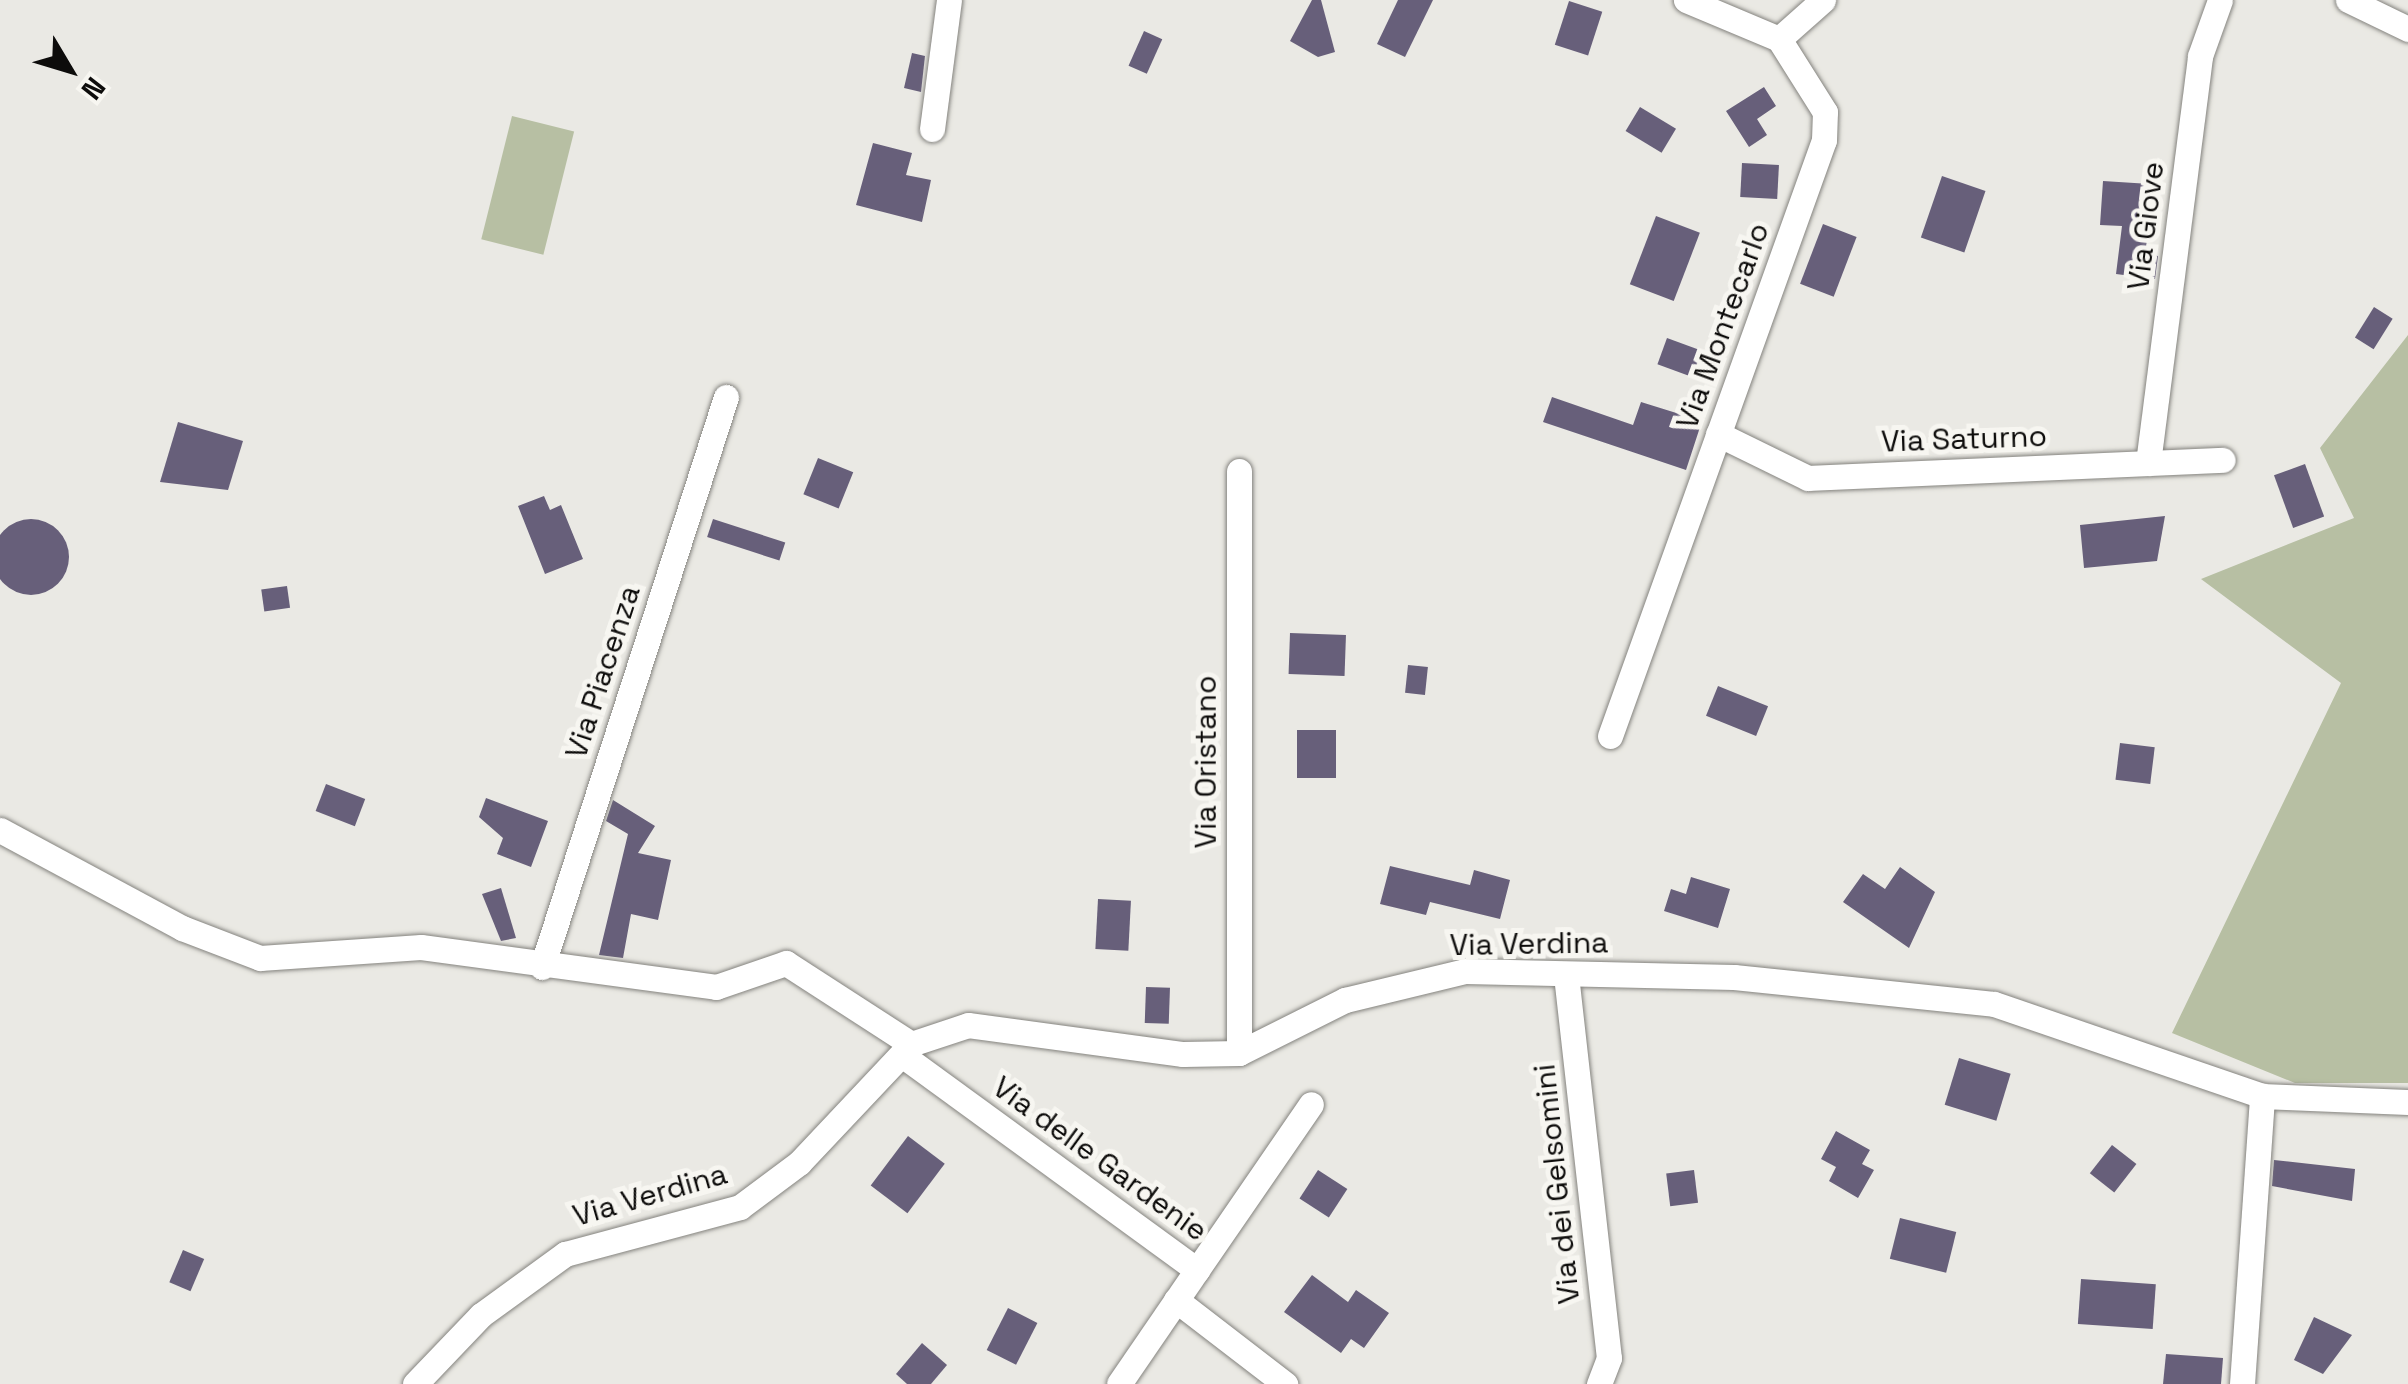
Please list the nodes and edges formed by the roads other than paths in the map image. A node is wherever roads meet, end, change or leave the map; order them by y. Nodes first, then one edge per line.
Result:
1 (949, 0) edge
2 (1686, 0) edge
3 (1823, 0) edge
4 (2220, 0) edge
5 (2348, 0) edge
6 (2378, 7) edge
7 (2408, 29) edge
8 (1779, 39) junction
9 (932, 129) dead end
10 (726, 397) dead end
11 (1718, 434) junction
12 (2224, 460) dead end
13 (2148, 464) junction
14 (1239, 472) dead end
15 (1610, 736) dead end
16 (0, 830) edge
17 (542, 967) junction
18 (1566, 975) junction
19 (906, 1050) junction
20 (1239, 1052) junction
21 (2262, 1096) junction
22 (2408, 1102) edge
23 (1311, 1104) dead end
24 (1198, 1270) junction
25 (1176, 1300) junction
26 (414, 1384) edge
27 (1119, 1384) edge
28 (1285, 1384) edge
29 (1599, 1384) edge
30 (2242, 1384) edge

1 - 9 street
2 - 8 street
3 - 8 street
4 - 13 street, Via Giove
5 - 6 street
6 - 7 street
8 - 11 street, Via Montecarlo
10 - 17 street, Via Piacenza
11 - 13 street, Via Saturno
11 - 15 street, Via Montecarlo
12 - 13 street, Via Saturno
14 - 20 street, Via Oristano
16 - 17 street
17 - 19 street, Via delle Gardenie
18 - 20 street, Via Verdina
18 - 21 street, Via Verdina
18 - 29 street, Via dei Gelsomini
19 - 20 street, Via Verdina
19 - 24 street, Via delle Gardenie
19 - 26 street, Via Verdina
21 - 22 street, Via Verdina
21 - 30 street
23 - 24 street
24 - 25 street, Via delle Gardenie
25 - 27 street, Via delle Gardenie
25 - 28 street

